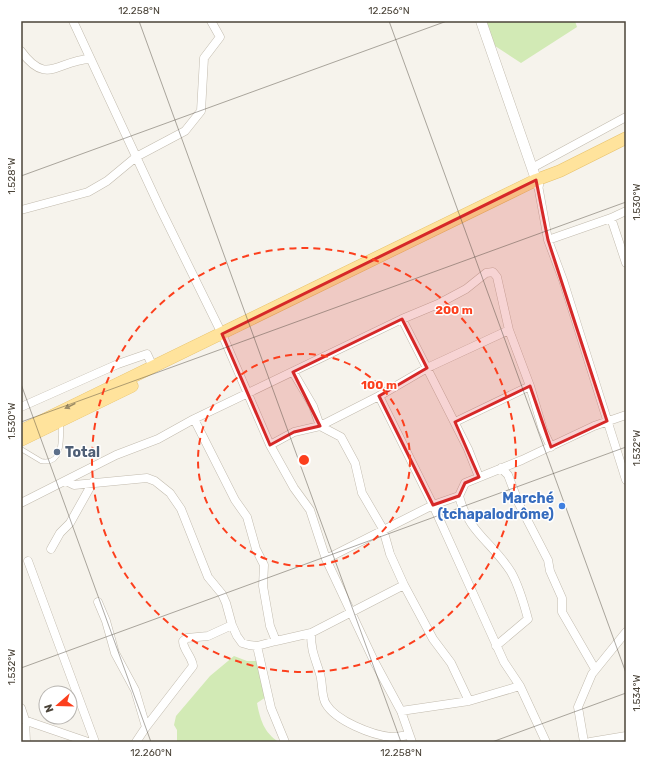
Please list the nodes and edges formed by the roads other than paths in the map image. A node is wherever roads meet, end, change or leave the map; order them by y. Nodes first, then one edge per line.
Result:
1 (73, 21) edge
2 (211, 21) edge
3 (481, 21) edge
4 (21, 51) edge
5 (90, 59) junction
6 (626, 117) edge
7 (626, 138) edge
8 (136, 157) junction
9 (532, 168) junction
10 (537, 182) junction
11 (21, 210) edge
12 (626, 211) edge
13 (611, 218) junction
14 (548, 240) junction
15 (626, 263) edge
16 (402, 320) junction
17 (509, 330) junction
18 (223, 336) junction
19 (153, 367) junction
20 (428, 368) junction
21 (293, 372) junction
22 (530, 386) junction
23 (247, 394) junction
24 (379, 396) junction
25 (21, 407) edge
26 (626, 415) edge
27 (194, 419) junction
28 (61, 421) junction
29 (607, 421) junction
30 (455, 422) junction
31 (320, 426) junction
32 (21, 431) edge
33 (21, 440) edge
34 (270, 445) junction
35 (550, 447) junction
36 (21, 449) edge
37 (501, 468) junction
38 (479, 477) junction
39 (626, 480) edge
40 (66, 481) junction
41 (93, 482) junction
42 (459, 496) junction
43 (21, 504) edge
44 (433, 505) junction
45 (383, 529) junction
46 (51, 549) dead end
47 (326, 559) junction
48 (28, 561) dead end
49 (404, 585) junction
50 (98, 602) dead end
51 (350, 611) junction
52 (232, 625) junction
53 (626, 632) edge
54 (311, 633) junction
55 (276, 642) junction
56 (257, 646) junction
57 (496, 646) junction
58 (596, 669) junction
59 (520, 686) junction
60 (469, 701) junction
61 (21, 708) edge
62 (401, 711) junction
63 (23, 719) edge
64 (146, 727) junction
65 (626, 736) edge
66 (410, 739) edge
67 (26, 742) edge
68 (88, 742) edge
69 (94, 742) edge
70 (136, 742) edge
71 (285, 742) edge
72 (546, 742) edge
73 (584, 742) edge
74 (590, 742) edge

1 - 5 street
2 - 8 street
3 - 9 street
4 - 5 street
5 - 8 street
6 - 9 street
7 - 10 main road
8 - 11 street
8 - 18 street
9 - 10 street
10 - 14 street
10 - 18 main road
12 - 13 street
13 - 14 street
13 - 15 street
14 - 29 street
16 - 17 street
16 - 20 street
16 - 21 street
17 - 20 street
17 - 22 street
18 - 19 main road
18 - 23 street
18 - 28 main road
19 - 25 street
19 -> 32 main road
20 - 24 street
20 - 30 street
21 - 23 street
21 - 31 street
22 - 30 street
22 - 35 street
23 - 27 street
23 - 34 street
24 - 31 street
24 - 44 street
26 - 29 street
27 - 40 street
27 - 55 street
28 - 33 main road
28 - 36 lane
29 - 35 street
29 - 39 street
30 - 38 street
31 - 34 street
31 - 45 street
34 - 47 street
35 - 37 street
37 - 38 street
37 - 58 street
38 - 42 street
40 - 41 street
40 - 43 street
41 - 46 street
41 - 52 street
42 - 44 street
42 - 57 street
44 - 45 street
44 - 57 street
45 - 47 street
45 - 49 street
47 - 51 street
48 - 69 street
49 - 51 street
49 - 60 street
50 - 64 street
51 - 54 street
51 - 62 street
52 - 56 street
52 - 64 street
53 - 58 street
54 - 55 street
54 - 66 street
55 - 56 street
56 - 71 street
57 - 59 street
58 - 73 street
59 - 60 street
59 - 72 street
60 - 62 street
61 - 63 street
62 - 66 street
63 - 67 street
63 - 68 street
64 - 70 street
65 - 74 street

